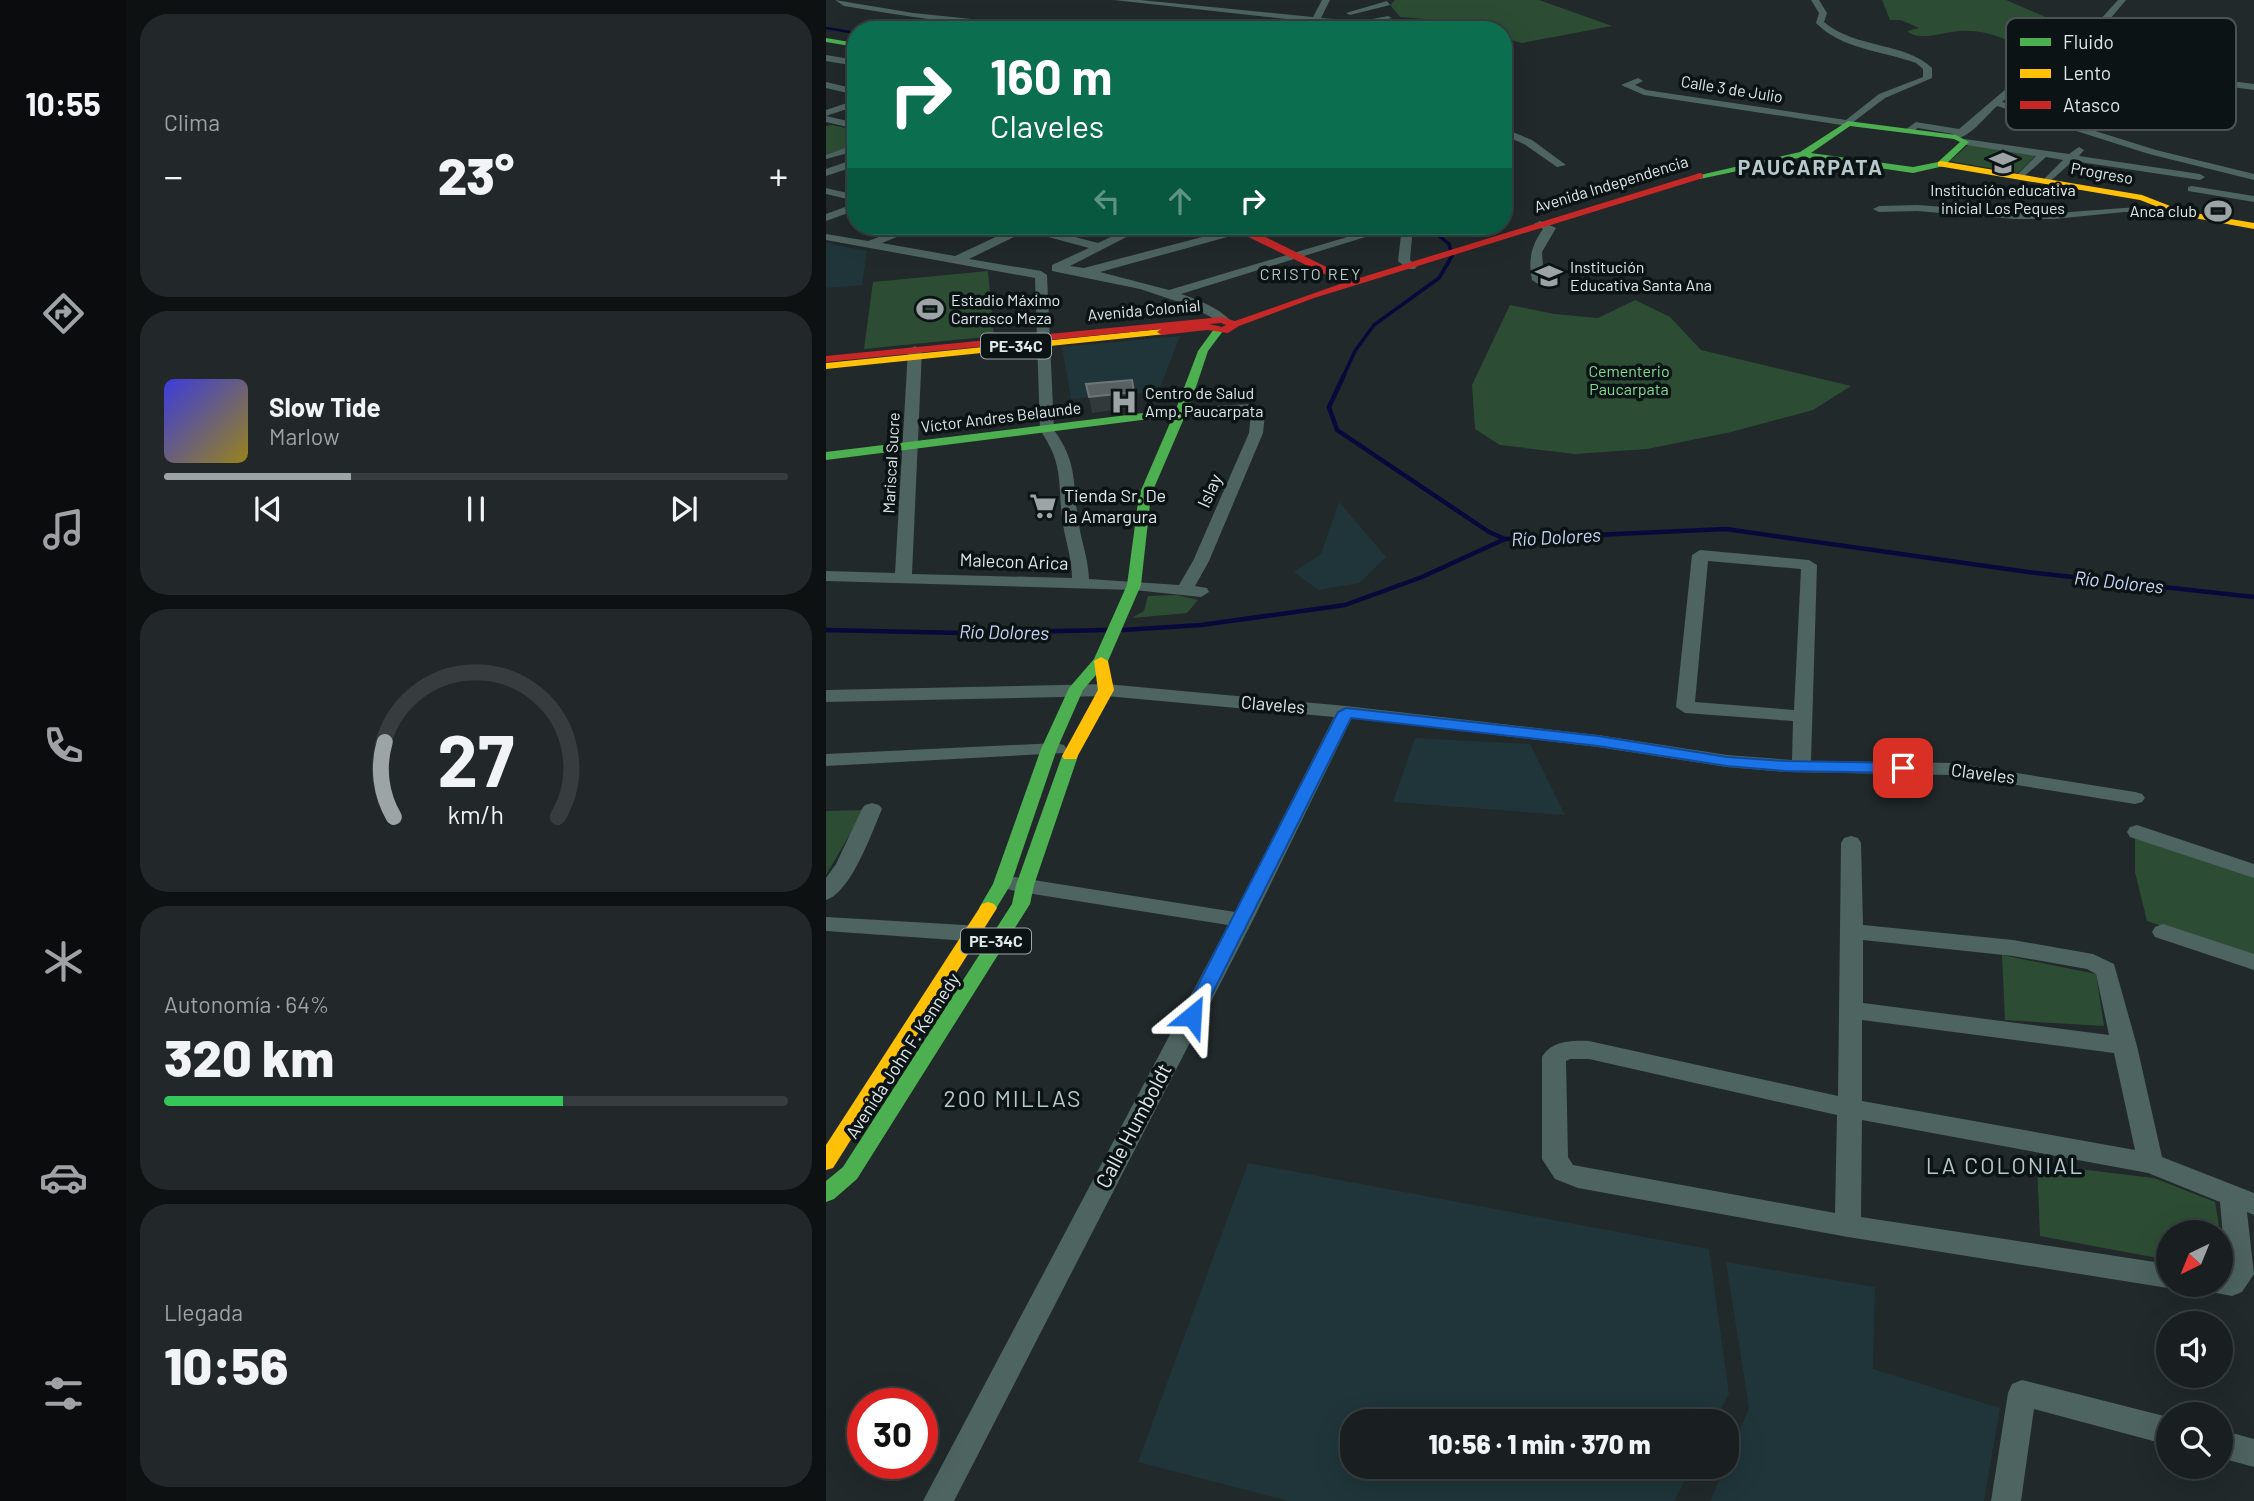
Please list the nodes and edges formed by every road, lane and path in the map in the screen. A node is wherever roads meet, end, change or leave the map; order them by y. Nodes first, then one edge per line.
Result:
1 (839, 0) edge
2 (1118, 0) edge
3 (1224, 0) edge
4 (1337, 0) edge
5 (1815, 0) edge
6 (2122, 0) edge
7 (1326, 1) edge
8 (1387, 3) dead end
9 (1193, 4) edge
10 (1216, 11) junction
11 (1388, 18) dead end
12 (2106, 18) edge
13 (1321, 20) junction
14 (977, 21) edge
15 (1335, 21) edge
16 (1372, 21) edge
17 (826, 40) edge
18 (847, 44) edge
19 (826, 58) edge
20 (847, 62) edge
21 (1638, 81) dead end
22 (826, 85) edge
23 (2236, 85) edge
24 (2254, 87) edge
25 (847, 90) edge
26 (2006, 93) edge
27 (1994, 103) junction
28 (847, 106) edge
29 (2006, 106) edge
30 (826, 113) edge
31 (826, 119) edge
32 (847, 123) edge
33 (1848, 123) junction
34 (2081, 130) edge
35 (1512, 135) edge
36 (2095, 135) junction
37 (1962, 138) junction
38 (847, 151) edge
39 (2044, 153) junction
40 (1803, 154) junction
41 (2072, 157) junction
42 (847, 162) edge
43 (1941, 163) junction
44 (1561, 165) dead end
45 (847, 166) edge
46 (2208, 168) junction
47 (826, 173) edge
48 (2020, 177) junction
49 (2200, 177) junction
50 (2254, 177) edge
51 (2047, 181) junction
52 (826, 191) edge
53 (847, 196) edge
54 (2254, 199) edge
55 (2180, 201) junction
56 (1879, 209) dead end
57 (847, 210) edge
58 (826, 218) edge
59 (1540, 223) junction
60 (2254, 226) edge
61 (1512, 233) edge
62 (895, 235) edge
63 (1009, 235) edge
64 (1058, 235) edge
65 (1120, 235) edge
66 (1217, 235) edge
67 (1259, 235) edge
68 (1364, 235) edge
69 (1406, 235) edge
70 (1507, 235) edge
71 (826, 237) edge
72 (869, 245) junction
73 (1100, 247) junction
74 (1294, 255) junction
75 (957, 260) junction
76 (1411, 266) junction
77 (1056, 268) junction
78 (1087, 272) junction
79 (1041, 275) junction
80 (1538, 280) dead end
81 (1352, 283) junction
82 (1166, 295) junction
83 (1221, 324) junction
84 (1044, 340) junction
85 (914, 353) junction
86 (826, 359) edge
87 (826, 366) edge
88 (1252, 408) joint
89 (1180, 412) junction
90 (1047, 426) junction
91 (909, 442) junction
92 (826, 448) edge
93 (826, 456) edge
94 (826, 576) edge
95 (903, 578) junction
96 (1081, 584) junction
97 (1133, 585) junction
98 (1193, 591) joint
99 (1101, 661) junction
100 (1076, 688) junction
101 (1106, 690) junction
102 (826, 696) edge
103 (1346, 712) junction
104 (1802, 716) junction
105 (1049, 749) junction
106 (1072, 750) junction
107 (826, 760) edge
108 (1801, 766) junction
109 (2135, 798) dead end
110 (872, 809) dead end
111 (2137, 832) dead end
112 (1851, 843) dead end
113 (2254, 872) edge
114 (1002, 884) junction
115 (1024, 885) junction
116 (826, 893) edge
117 (1242, 920) junction
118 (826, 924) edge
119 (1852, 932) junction
120 (2163, 932) dead end
121 (974, 933) junction
122 (998, 937) junction
123 (2254, 964) edge
124 (1849, 1010) junction
125 (2125, 1046) junction
126 (1850, 1108) junction
127 (826, 1162) edge
128 (2151, 1163) junction
129 (838, 1171) edge
130 (826, 1194) edge
131 (2244, 1201) edge
132 (1848, 1226) junction
133 (2156, 1274) edge
134 (2233, 1283) edge
135 (2156, 1428) edge
136 (2233, 1447) edge
137 (2254, 1453) edge
138 (938, 1501) edge
139 (2006, 1501) edge

1 - 14 street
2 - 9 street
3 - 10 street
4 - 7 street
5 - 33 street
6 - 12 street
7 - 13 street
8 - 13 street
9 - 10 street
10 - 13 street
11 - 16 street
13 - 15 street
17 - 18 main road
19 - 20 street
21 - 33 street, Calle 3 de Julio
22 - 25 street
23 - 24 street
26 - 27 street
27 - 29 street
27 - 37 street
28 - 30 street
31 - 32 street
33 - 37 main road
33 - 40 main road, Avenida Independencia
34 - 36 street
35 - 44 street
36 - 41 street
36 - 46 street
37 - 39 street
37 - 43 main road
38 - 42 street
39 - 41 street
39 - 48 street
40 - 43 main road
40 - 59 main road, Avenida Independencia
41 - 49 street
41 - 51 street
43 - 48 main road, Progreso
45 - 47 street
46 - 49 street
46 - 50 street
48 - 51 main road, Progreso
49 - 55 street
51 - 55 main road, Progreso
52 - 53 street
54 - 55 street
55 - 56 street
55 - 60 main road, Progreso
57 - 58 street
59 - 61 main road, Avenida Independencia
59 - 80 street
62 - 72 street
63 - 75 street
64 - 73 street
65 - 73 street
66 - 78 street
67 - 74 main road
68 - 74 street
69 - 76 street
70 - 76 main road, Avenida Independencia
71 - 72 street
72 - 75 street
73 - 77 street
74 - 81 main road
74 - 82 street
75 - 79 street
76 - 81 main road, Avenida Independencia
77 - 78 street
77 - 79 street
78 - 82 street
79 - 84 street
81 - 83 main road, Avenida Independencia
82 - 83 street
83 - 84 main road, Avenida Colonial / PE-34C
83 - 89 main road, PE-34C
84 - 85 main road, Avenida Colonial / PE-34C
84 - 90 street
85 - 86 main road, Avenida Colonial / PE-34C
85 - 87 main road, Avenida Colonial / PE-34C
85 - 91 street, Mariscal Sucre
88 - 89 street, Víctor Andres Belaunde
88 - 98 street, Islay
89 - 90 main road, Víctor Andres Belaunde
89 - 97 main road, PE-34C
90 - 91 main road, Víctor Andres Belaunde
90 - 96 street
91 - 92 main road, Víctor Andres Belaunde
91 - 93 main road, Víctor Andres Belaunde
91 - 95 street, Mariscal Sucre
94 - 95 street, Malecon Arica
95 - 96 street, Malecon Arica
96 - 97 street, Malecon Arica
97 - 98 street, Malecon Arica
97 - 99 main road, Avenida John F. Kennedy / PE-34C
99 - 100 main road, Avenida John F. Kennedy / PE-34C
99 - 101 main road, Avenida John F. Kennedy / PE-34C
100 - 101 street, Claveles
100 - 102 street, Claveles
100 - 105 main road, Avenida John F. Kennedy / PE-34C
101 - 103 street, Claveles
101 - 106 main road, Avenida John F. Kennedy / PE-34C
103 - 108 street, Claveles
103 - 117 street, Calle Humboldt
104 - 104 street
104 - 108 street
105 - 106 street
105 - 107 street
105 - 114 main road, Avenida John F. Kennedy / PE-34C
106 - 115 main road, Avenida John F. Kennedy / PE-34C
108 - 109 street, Claveles
110 - 116 street
111 - 113 street
112 - 119 street
114 - 115 street
114 - 121 main road, Avenida John F. Kennedy / PE-34C
115 - 117 street
115 - 122 main road, Avenida John F. Kennedy / PE-34C
117 - 138 street, Calle Humboldt
118 - 121 street
119 - 124 street
119 - 125 street
120 - 123 street
121 - 122 street
121 - 127 main road, Avenida John F. Kennedy / PE-34C
122 - 129 main road, Avenida John F. Kennedy / PE-34C
124 - 125 street
124 - 126 street
125 - 128 street
126 - 128 street
126 - 132 street
126 - 132 street
128 - 131 street
129 - 130 main road, Avenida John F. Kennedy / PE-34C
131 - 134 street
132 - 133 street
135 - 139 street
136 - 137 street

